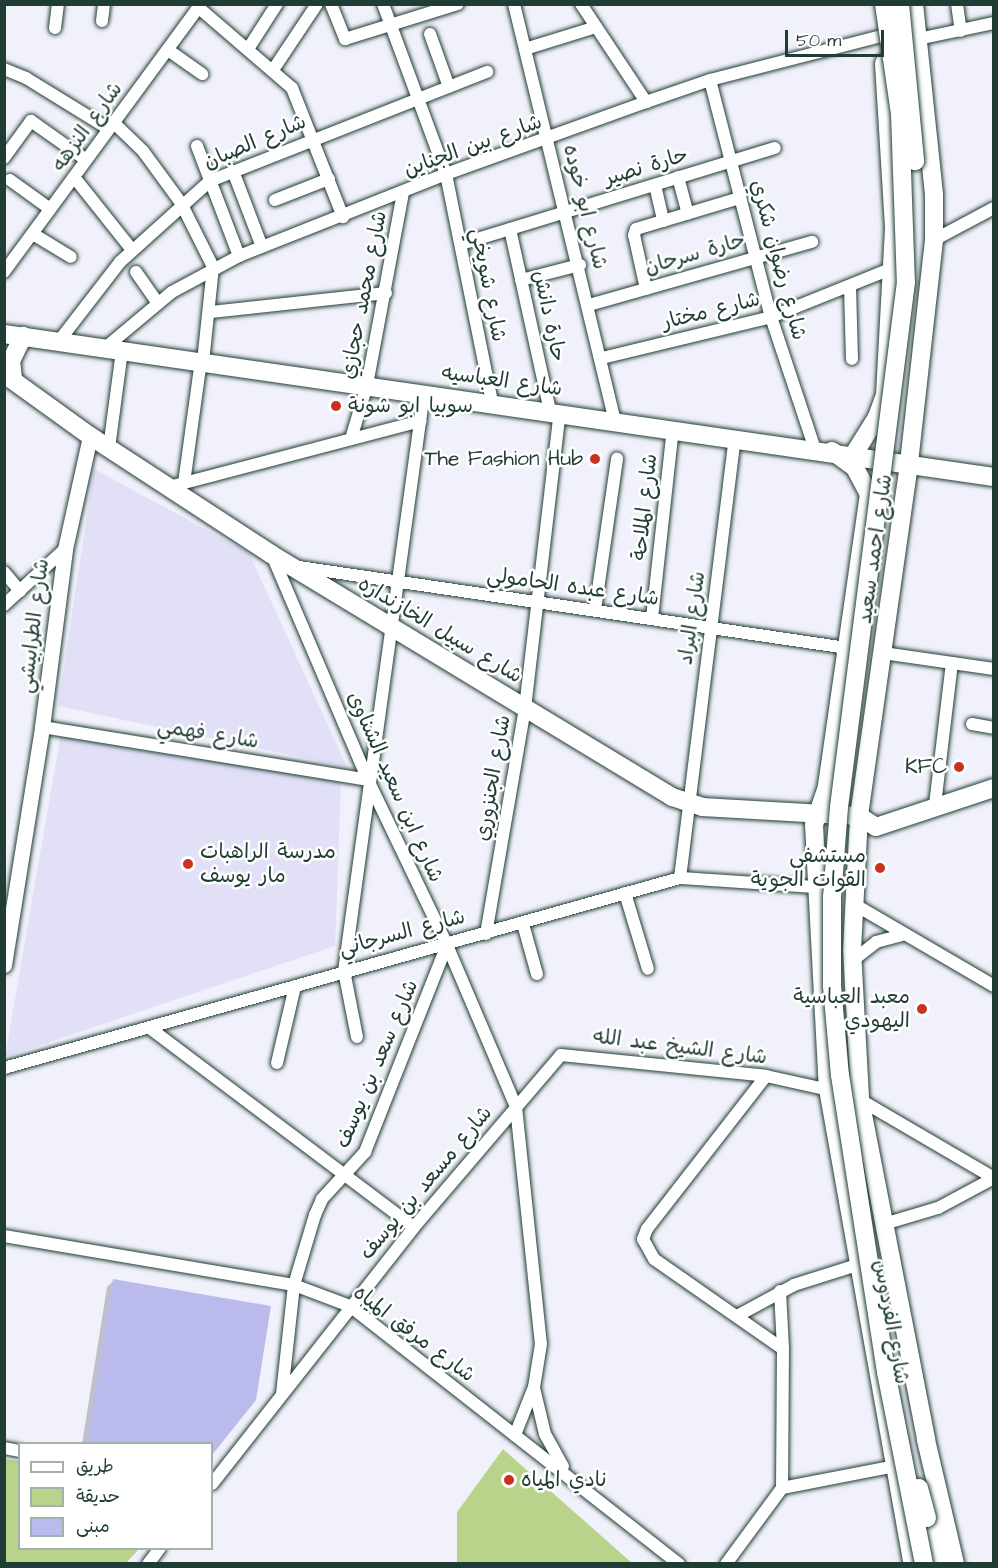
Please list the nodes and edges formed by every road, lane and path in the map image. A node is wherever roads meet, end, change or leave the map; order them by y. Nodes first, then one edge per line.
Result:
1 (58, 4) edge
2 (104, 4) edge
3 (278, 4) edge
4 (317, 4) edge
5 (331, 4) edge
6 (383, 4) edge
7 (458, 4) edge
8 (514, 4) edge
9 (581, 4) edge
10 (900, 4) edge
11 (914, 4) edge
12 (957, 4) edge
13 (200, 6) edge
14 (102, 21) dead end
15 (880, 21) edge
16 (993, 23) edge
17 (392, 26) junction
18 (596, 27) junction
19 (55, 28) dead end
20 (961, 31) junction
21 (430, 34) dead end
22 (918, 38) junction
23 (248, 49) junction
24 (525, 49) junction
25 (168, 50) junction
26 (4, 69) edge
27 (273, 70) junction
28 (487, 72) dead end
29 (202, 74) dead end
30 (710, 80) junction
31 (449, 87) junction
32 (418, 99) junction
33 (646, 102) junction
34 (112, 126) junction
35 (313, 138) junction
36 (548, 140) junction
37 (197, 146) dead end
38 (775, 148) dead end
39 (4, 158) edge
40 (86, 160) junction
41 (731, 161) junction
42 (233, 171) junction
43 (446, 174) junction
44 (74, 177) junction
45 (678, 177) junction
46 (329, 179) junction
47 (10, 180) dead end
48 (210, 181) junction
49 (655, 184) junction
50 (404, 192) junction
51 (740, 198) junction
52 (275, 200) dead end
53 (181, 203) junction
54 (993, 208) edge
55 (50, 209) junction
56 (565, 212) junction
57 (688, 214) junction
58 (344, 217) junction
59 (663, 221) junction
60 (510, 228) junction
61 (33, 234) junction
62 (934, 240) junction
63 (812, 242) dead end
64 (461, 244) junction
65 (262, 247) junction
66 (132, 250) junction
67 (239, 256) junction
68 (71, 257) dead end
69 (756, 258) junction
70 (580, 265) junction
71 (213, 267) junction
72 (893, 268) junction
73 (4, 272) edge
74 (136, 272) dead end
75 (521, 280) junction
76 (850, 287) junction
77 (646, 288) junction
78 (386, 293) junction
79 (157, 302) junction
80 (590, 305) junction
81 (211, 312) junction
82 (771, 317) junction
83 (4, 334) edge
84 (23, 336) junction
85 (59, 341) junction
86 (114, 349) junction
87 (602, 358) junction
88 (852, 359) dead end
89 (202, 362) junction
90 (9, 376) edge
91 (918, 379) junction
92 (886, 383) junction
93 (367, 385) junction
94 (424, 393) junction
95 (492, 403) junction
96 (555, 412) junction
97 (615, 420) junction
98 (420, 422) junction
99 (90, 436) junction
100 (672, 437) dead end
101 (735, 437) junction
102 (351, 439) junction
103 (109, 448) junction
104 (823, 450) junction
105 (854, 454) junction
106 (617, 459) dead end
107 (909, 464) junction
108 (993, 477) edge
109 (177, 485) junction
110 (65, 549) junction
111 (271, 554) junction
112 (293, 567) junction
113 (4, 572) edge
114 (398, 582) junction
115 (20, 591) junction
116 (538, 602) junction
117 (4, 605) edge
118 (595, 610) junction
119 (652, 618) junction
120 (710, 626) junction
121 (393, 627) junction
122 (847, 648) junction
123 (883, 653) junction
124 (952, 663) junction
125 (993, 669) edge
126 (525, 708) junction
127 (972, 724) dead end
128 (42, 727) junction
129 (993, 728) edge
130 (368, 780) junction
131 (993, 788) edge
132 (687, 803) junction
133 (935, 805) junction
134 (817, 815) junction
135 (859, 816) junction
136 (680, 878) junction
137 (816, 886) junction
138 (625, 893) junction
139 (852, 903) junction
140 (523, 924) junction
141 (486, 934) junction
142 (905, 934) junction
143 (447, 945) junction
144 (852, 961) junction
145 (4, 965) edge
146 (648, 969) dead end
147 (344, 971) junction
148 (537, 974) dead end
149 (295, 986) junction
150 (993, 986) edge
151 (150, 1029) junction
152 (357, 1037) dead end
153 (277, 1063) dead end
154 (4, 1068) edge
155 (766, 1076) junction
156 (828, 1089) junction
157 (860, 1099) junction
158 (516, 1107) junction
159 (346, 1176) junction
160 (993, 1178) edge
161 (884, 1224) junction
162 (414, 1227) junction
163 (4, 1236) edge
164 (857, 1265) junction
165 (294, 1285) junction
166 (780, 1291) junction
167 (350, 1306) junction
168 (737, 1316) junction
169 (783, 1349) junction
170 (534, 1387) junction
171 (282, 1396) junction
172 (515, 1435) junction
173 (895, 1466) junction
174 (570, 1476) junction
175 (213, 1480) edge
176 (782, 1488) junction
177 (158, 1550) edge
178 (148, 1563) edge
179 (679, 1563) edge
180 (726, 1563) edge
181 (913, 1563) edge
182 (924, 1563) edge
183 (939, 1563) edge
184 (955, 1563) edge

1 - 19 street
2 - 14 street
3 - 23 street
4 - 27 street
5 - 17 street
6 - 17 street, شارع شويخي
7 - 17 street
8 - 24 street, شارع ابو خوده
9 - 18 street
10 - 183 main road, bridge
11 - 15 main road
11 - 22 main road, شارع احمد سعيد
12 - 20 street
13 - 23 street
13 - 25 street, شارع النزهه
15 - 22 main road
15 - 30 street, شارع بين الجناين
15 - 72 main road, شارع احمد سعيد
15 - 182 main road, bridge
16 - 20 street
17 - 32 street, شارع شويخي
18 - 24 street
18 - 33 street
20 - 22 street
21 - 31 street
22 - 62 main road, شارع احمد سعيد
23 - 27 street
24 - 36 street, شارع ابو خوده
25 - 29 street
25 - 34 street, شارع النزهه
26 - 34 street
27 - 35 street
28 - 31 street, شارع الصبان
30 - 33 street, شارع بين الجناين
30 - 41 street, شارع رضوان شكري
31 - 32 street, شارع الصبان
32 - 35 street, شارع الصبان
32 - 43 street, شارع شويخي
33 - 36 street, شارع بين الجناين
34 - 40 street, شارع النزهه
34 - 53 street
35 - 42 street, شارع الصبان
35 - 46 street
36 - 43 street, شارع بين الجناين
36 - 56 street, شارع ابو خوده
37 - 48 street
38 - 41 street, حارة نصير
39 - 40 street
40 - 44 street, شارع النزهه
41 - 45 street, حارة نصير
41 - 51 street, شارع رضوان شكري
42 - 48 street, شارع الصبان
42 - 65 street
43 - 50 street, شارع بين الجناين
43 - 64 street, شارع شويخي
44 - 55 street, شارع النزهه
44 - 66 street
45 - 49 street, حارة نصير
45 - 57 street
46 - 52 street
46 - 58 street
47 - 55 street
48 - 53 street, شارع الصبان
48 - 67 street
49 - 56 street, حارة نصير
49 - 59 street
50 - 58 street, شارع بين الجناين
50 - 78 street, شارع محمد حجازي
51 - 57 street
51 - 69 street, شارع رضوان شكري
53 - 66 street, شارع الصبان
53 - 71 street
54 - 62 street
55 - 61 street, شارع النزهه
56 - 60 street, حارة نصير
56 - 70 street, شارع ابو خوده
57 - 59 street
58 - 65 street, شارع بين الجناين
59 - 77 street
60 - 64 street, حارة نصير
60 - 75 street, حارة دانش
61 - 68 street
61 - 73 street, شارع النزهه
62 - 91 main road, شارع احمد سعيد
63 - 69 street, حارة سرحان
64 - 95 street, شارع شويخي
65 - 67 street, شارع بين الجناين
66 - 85 street, شارع الصبان
67 - 71 street, شارع بين الجناين
69 - 77 street, حارة سرحان
69 - 82 street, شارع رضوان شكري
70 - 75 street
70 - 80 street, شارع ابو خوده
71 - 79 street, شارع بين الجناين
71 - 81 street
72 - 76 street, شارع مختار
72 - 92 main road, شارع احمد سعيد
74 - 79 street
75 - 96 street, حارة دانش
76 - 82 street, شارع مختار
76 - 88 street
77 - 80 street, حارة سرحان
78 - 81 street
78 - 93 street, شارع محمد حجازي
79 - 86 street, شارع بين الجناين
80 - 87 street, شارع ابو خوده
81 - 89 street
82 - 87 street, شارع مختار
82 - 104 street, شارع رضوان شكري
83 - 84 main road, شارع العباسيه
84 - 85 main road, شارع العباسيه
84 - 90 main road
85 - 86 main road, شارع العباسيه
86 - 89 main road, شارع العباسيه
86 - 103 street
87 - 97 street, شارع ابو خوده
89 - 93 main road, شارع العباسيه
89 - 109 street
90 - 99 main road, شارع سبيل الخازنداره
91 - 92 main road
91 - 107 main road, شارع احمد سعيد
92 - 105 main road, شارع احمد سعيد
93 - 94 main road, شارع العباسيه
93 - 102 street, شارع محمد حجازي
94 - 95 main road, شارع العباسيه
94 - 98 street
95 - 96 main road, شارع العباسيه
96 - 97 main road, شارع العباسيه
96 - 116 street, شارع الجنزوري
97 - 101 main road, شارع العباسيه
98 - 102 street
98 - 114 street
99 - 103 main road, شارع سبيل الخازنداره
99 - 110 street, شارع الطرابيشي
100 - 119 street, شارع الملاحة
101 - 104 main road, شارع العباسيه
101 - 120 street, شارع البراد
102 - 109 street
103 - 109 main road, شارع سبيل الخازنداره
104 - 105 main road, شارع العباسيه
104 - 122 main road, شارع احمد سعيد
105 - 107 main road, شارع العباسيه
106 - 118 street
107 - 108 main road, شارع العباسيه
107 - 123 main road, شارع احمد سعيد
109 - 111 main road, شارع سبيل الخازنداره
110 - 115 street
110 - 128 street, شارع الطرابيشي
111 - 112 main road, شارع سبيل الخازنداره
111 - 130 street, شارع ابن سعيد الشناوى
112 - 114 street, شارع عبده الحامولي
112 - 121 main road, شارع سبيل الخازنداره
113 - 115 street
114 - 116 street, شارع عبده الحامولي
114 - 121 street
115 - 117 street
116 - 118 street, شارع عبده الحامولي
116 - 126 street, شارع الجنزوري
118 - 119 street, شارع عبده الحامولي
119 - 120 street, شارع عبده الحامولي
120 - 122 street, شارع عبده الحامولي
120 - 132 street, شارع البراد
121 - 126 main road, شارع سبيل الخازنداره
121 - 130 street
122 - 134 main road, شارع احمد سعيد
123 - 124 street
123 - 135 main road, شارع احمد سعيد
124 - 125 street
124 - 133 street
126 - 132 main road, شارع سبيل الخازنداره
126 - 141 street, شارع الجنزوري
127 - 129 street
128 - 130 street, شارع فهمي
128 - 145 street, شارع الطرابيشي
130 - 143 street, شارع ابن سعيد الشناوى
130 - 147 street
131 - 133 main road
132 - 134 main road, شارع سبيل الخازنداره
132 - 136 street, شارع البراد
133 - 135 main road
134 - 135 main road, شارع سبيل الخازنداره
134 - 137 main road, شارع احمد سعيد
135 - 139 main road, شارع احمد سعيد
136 - 137 street, شارع السرجاني
136 - 138 street, شارع السرجاني
137 - 156 main road, شارع احمد سعيد
138 - 140 street, شارع السرجاني
138 - 146 street
139 - 142 street
139 - 144 main road, شارع احمد سعيد
140 - 141 street, شارع السرجاني
140 - 148 street
141 - 143 street, شارع السرجاني
142 - 144 street
142 - 150 street
143 - 147 street, شارع السرجاني
143 - 158 street, شارع ابن سعيد الشناوى
143 - 159 street, شارع سعد بن يوسف
144 - 157 main road, شارع احمد سعيد
147 - 149 street, شارع السرجاني
147 - 152 street
149 - 151 street, شارع السرجاني
149 - 153 street
151 - 154 street, شارع السرجاني
151 - 159 street
155 - 156 street, شارع الشيخ عبد الله
155 - 158 street, شارع الشيخ عبد الله
155 - 168 street
156 - 157 street, شارع الشيخ عبد الله
156 - 164 main road, شارع الفردوس
157 - 160 street, شارع الشيخ عبد الله
157 - 161 main road, شارع الفردوس
158 - 162 street, شارع مسعد بن يوسف
158 - 170 street, شارع ابن سعيد الشناوى
159 - 162 street
159 - 165 street, شارع سعد بن يوسف
160 - 161 street
161 - 184 main road, شارع الفردوس
162 - 167 street, شارع مسعد بن يوسف
163 - 165 street, شارع مرفق المياه
164 - 166 street
164 - 173 main road, شارع الفردوس
165 - 167 street, شارع مرفق المياه
165 - 171 street, شارع سعد بن يوسف
166 - 168 street
166 - 169 street
167 - 171 street, شارع مسعد بن يوسف
167 - 172 street, شارع مرفق المياه
168 - 169 street
169 - 176 street
170 - 172 street, شارع ابن سعيد الشناوى
170 - 174 street, شارع ابن سعيد الشناوى
171 - 175 street, شارع مسعد بن يوسف
172 - 174 street, شارع مرفق المياه
173 - 176 street
173 - 181 main road, شارع الفردوس
174 - 179 street, شارع مرفق المياه
176 - 180 street
177 - 178 street

